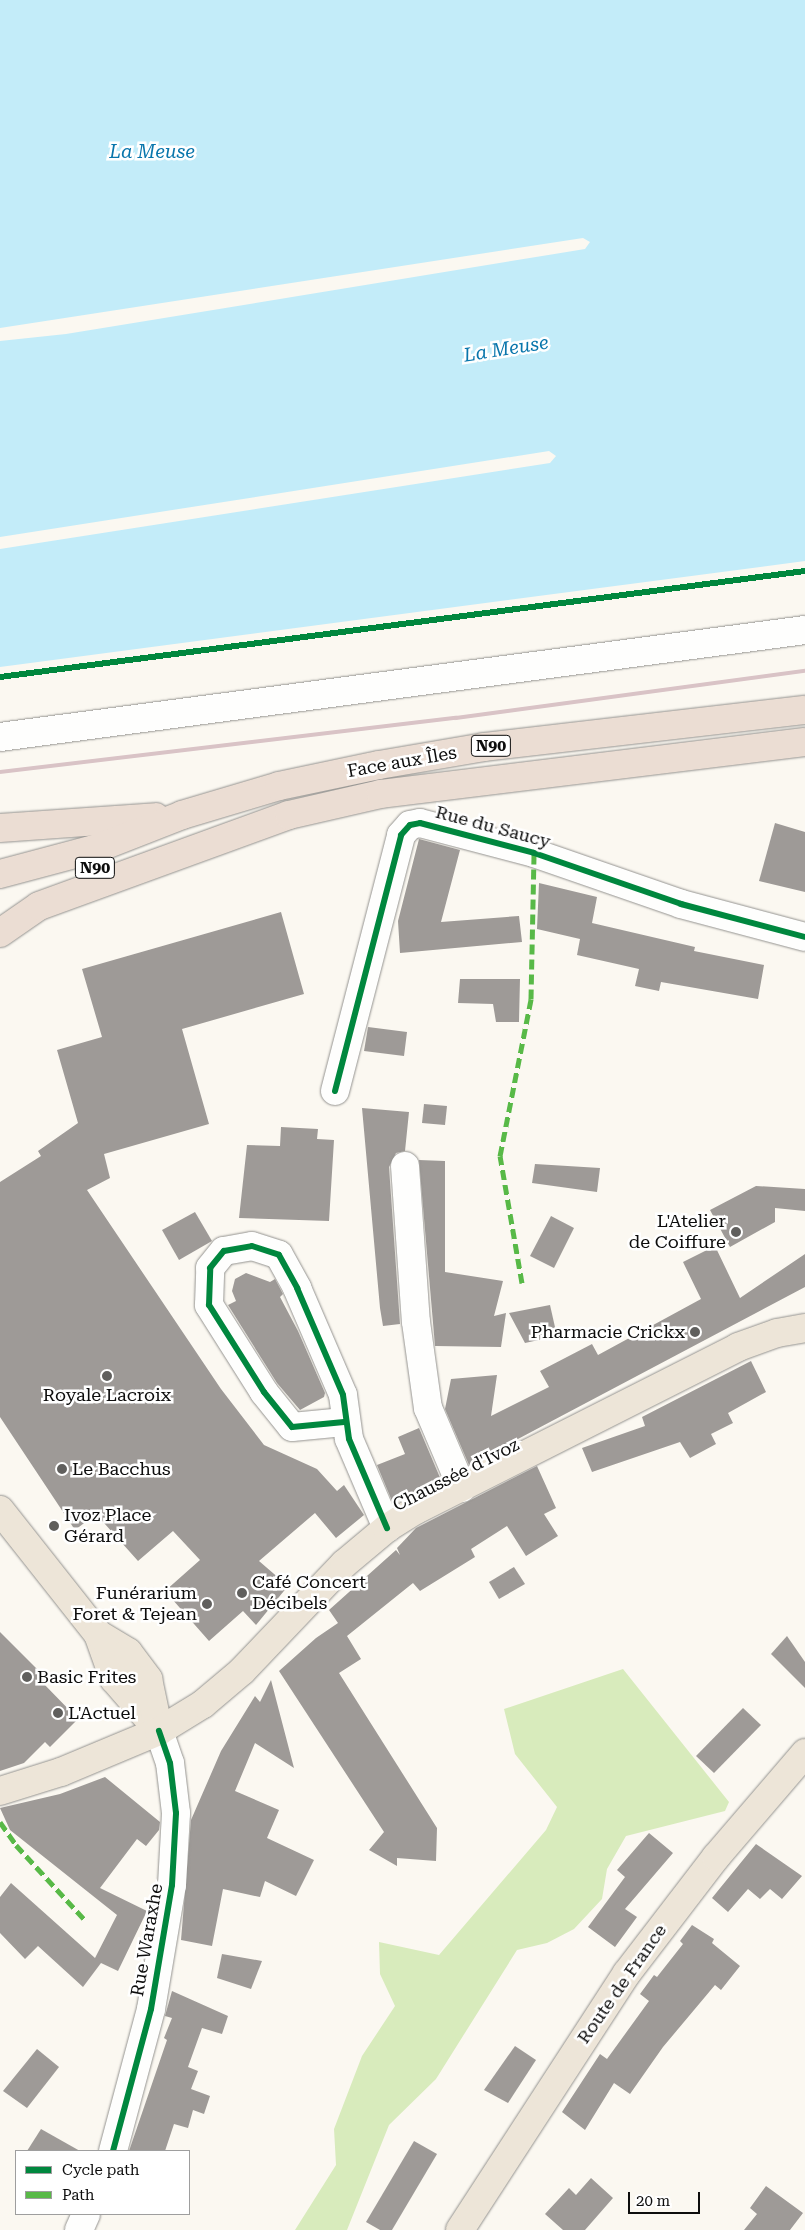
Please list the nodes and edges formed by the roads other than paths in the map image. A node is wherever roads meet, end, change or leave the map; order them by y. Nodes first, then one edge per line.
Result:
1 (805, 630) edge
2 (805, 710) edge
3 (0, 737) edge
4 (805, 742) edge
5 (182, 815) junction
6 (0, 828) edge
7 (191, 848) junction
8 (0, 874) edge
9 (0, 892) edge
10 (0, 933) edge
11 (805, 937) edge
12 (335, 1091) dead end
13 (406, 1166) dead end
14 (805, 1328) edge
15 (344, 1422) junction
16 (462, 1488) junction
17 (0, 1510) edge
18 (387, 1528) junction
19 (159, 1731) junction
20 (805, 1753) edge
21 (0, 1791) edge
22 (113, 2150) edge
23 (86, 2215) edge
24 (79, 2230) edge
25 (460, 2230) edge

1 - 3 street
2 - 5 highway, Face aux Îles / N90
4 - 7 highway, Face aux Îles / N90
5 - 6 highway
5 - 8 highway, N90
7 - 9 highway, N90
7 - 10 highway
11 - 12 street, Rue du Saucy
13 - 16 street
14 - 16 main road, Chaussée d'Ivoz
15 - 15 street
15 - 18 street
16 - 18 main road, Chaussée d'Ivoz
17 - 19 main road
18 - 19 main road, Chaussée d'Ivoz
19 - 21 main road, Chaussée d'Ivoz
19 - 22 street, Rue Waraxhe
20 - 25 main road, Route de France
23 - 24 street

